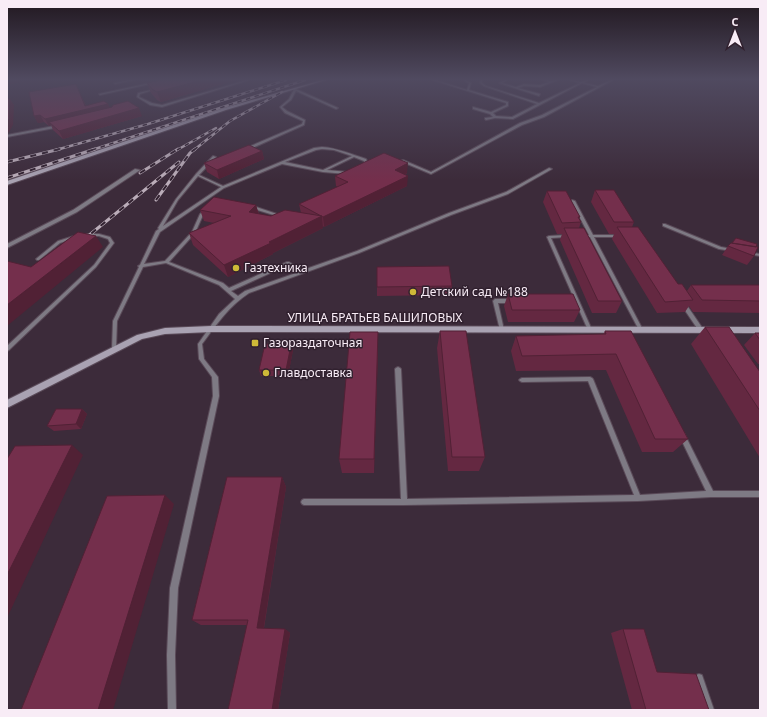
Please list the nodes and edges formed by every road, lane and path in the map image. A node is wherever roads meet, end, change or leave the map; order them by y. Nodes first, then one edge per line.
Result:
1 (210, 113) edge
2 (289, 113) edge
3 (491, 113) edge
4 (521, 113) edge
5 (548, 113) edge
6 (495, 117) junction
7 (486, 119) dead end
8 (62, 125) edge
9 (7, 136) edge
10 (242, 151) edge
11 (354, 156) junction
12 (214, 157) edge
13 (398, 160) edge
14 (283, 162) junction
15 (550, 169) dead end
16 (137, 170) dead end
17 (356, 170) edge
18 (322, 171) junction
19 (350, 173) edge
20 (197, 175) junction
21 (7, 183) edge
22 (223, 187) junction
23 (573, 200) edge
24 (211, 206) edge
25 (250, 206) edge
26 (278, 215) edge
27 (664, 225) dead end
28 (158, 231) junction
29 (84, 236) edge
30 (571, 236) edge
31 (578, 236) edge
32 (592, 236) junction
33 (622, 236) edge
34 (78, 237) edge
35 (7, 246) edge
36 (740, 252) edge
37 (747, 253) edge
38 (760, 255) edge
39 (38, 259) dead end
40 (166, 262) junction
41 (140, 266) junction
42 (303, 272) junction
43 (229, 290) junction
44 (237, 298) junction
45 (680, 299) edge
46 (518, 301) edge
47 (570, 301) edge
48 (578, 302) junction
49 (211, 329) junction
50 (502, 330) junction
51 (590, 330) junction
52 (641, 330) junction
53 (701, 330) junction
54 (760, 330) edge
55 (7, 349) edge
56 (114, 349) junction
57 (398, 369) dead end
58 (522, 380) dead end
59 (7, 404) edge
60 (680, 430) edge
61 (711, 494) junction
62 (760, 494) edge
63 (638, 498) junction
64 (304, 502) dead end
65 (404, 502) junction
66 (699, 678) edge
67 (172, 710) edge
68 (710, 710) edge

1 - 21 street
2 - 10 lane
3 - 6 lane
4 - 6 lane
5 - 13 lane
6 - 7 lane
8 - 9 lane
11 - 14 lane
11 - 17 lane
11 - 18 lane
12 - 20 lane
14 - 18 lane
14 - 22 lane
15 - 42 lane
16 - 35 street
18 - 19 lane
20 - 22 lane
20 - 28 lane
22 - 28 lane
23 - 32 lane
24 - 40 lane
25 - 26 lane
27 - 36 lane
28 - 41 lane
29 - 55 lane
30 - 48 lane
31 - 32 lane
32 - 33 lane
32 - 52 lane
34 - 39 lane
37 - 38 lane
40 - 41 lane
40 - 43 lane
41 - 56 lane
42 - 43 lane
42 - 44 lane
43 - 44 lane
44 - 49 lane
45 - 53 lane
46 - 50 lane
47 - 48 lane
48 - 51 lane
49 - 50 street, УЛИЦА БРАТЬЕВ БАШИЛОВЫХ
49 - 56 street, УЛИЦА БРАТЬЕВ БАШИЛОВЫХ
49 - 67 lane
50 - 51 street, УЛИЦА БРАТЬЕВ БАШИЛОВЫХ
51 - 52 street, УЛИЦА БРАТЬЕВ БАШИЛОВЫХ
52 - 53 street, УЛИЦА БРАТЬЕВ БАШИЛОВЫХ
53 - 54 street, УЛИЦА БРАТЬЕВ БАШИЛОВЫХ
56 - 59 street, УЛИЦА БРАТЬЕВ БАШИЛОВЫХ
57 - 65 lane
58 - 63 lane
60 - 61 lane
61 - 62 lane
61 - 63 lane
63 - 65 lane
64 - 65 lane
66 - 68 lane

